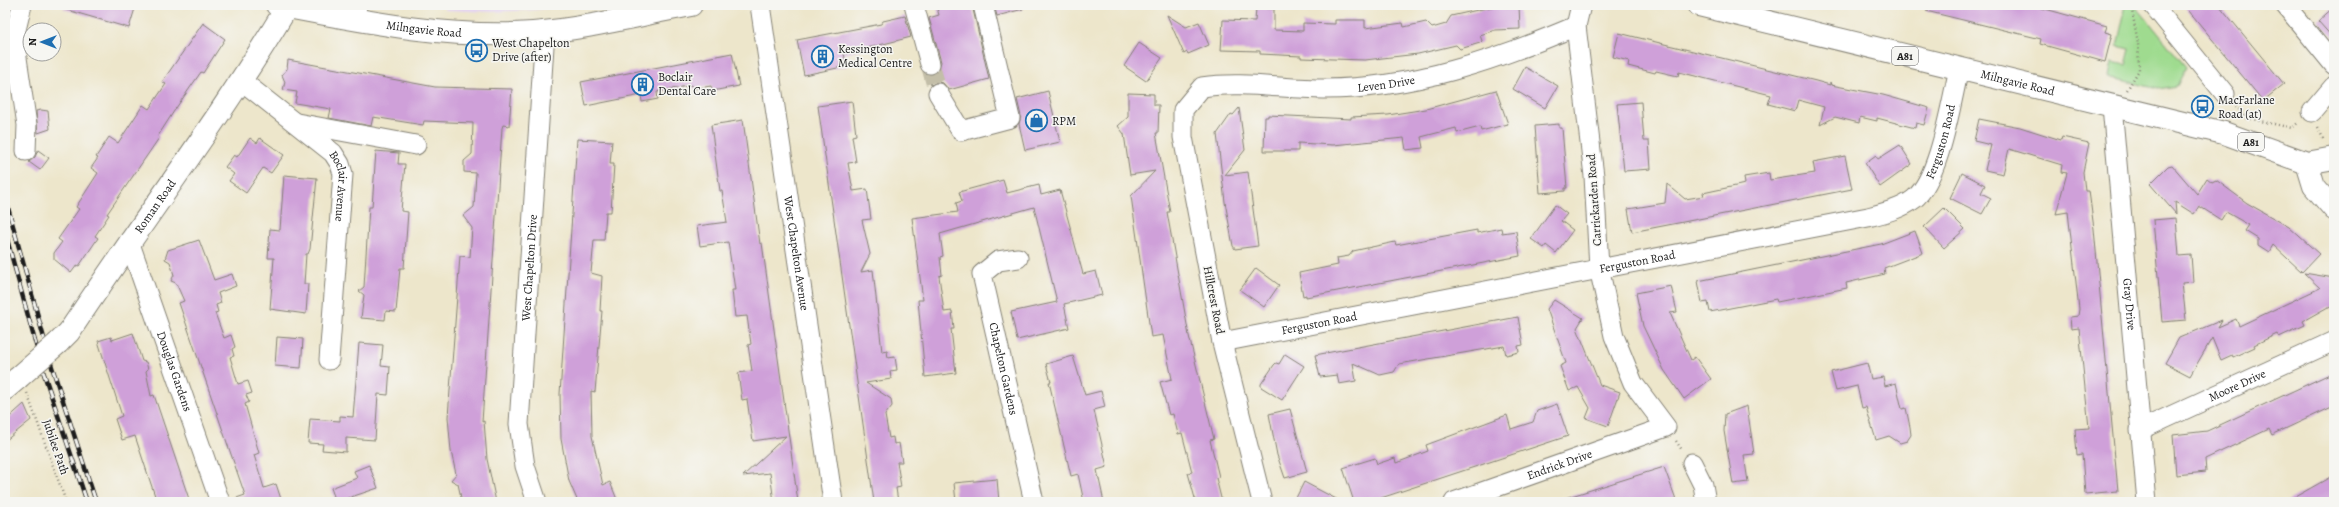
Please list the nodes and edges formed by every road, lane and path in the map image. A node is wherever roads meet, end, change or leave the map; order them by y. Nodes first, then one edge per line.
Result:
1 (22, 5) edge
2 (691, 5) edge
3 (760, 5) edge
4 (914, 5) edge
5 (983, 5) edge
6 (1581, 5) edge
7 (1699, 5) edge
8 (2132, 5) edge
9 (2153, 5) edge
10 (2285, 5) edge
11 (284, 6) edge
12 (356, 12) edge
13 (1576, 26) junction
14 (545, 31) junction
15 (930, 64) tunnel mouth
16 (2334, 65) edge
17 (1959, 69) junction
18 (242, 81) junction
19 (2334, 86) edge
20 (938, 93) tunnel mouth
21 (2226, 94) joint
22 (1192, 99) joint
23 (2117, 107) junction
24 (2312, 112) junction
25 (295, 123) junction
26 (416, 144) dead end
27 (26, 151) dead end
28 (2333, 158) edge
29 (2306, 163) junction
30 (2334, 209) edge
31 (129, 241) junction
32 (1018, 258) dead end
33 (1599, 268) junction
34 (1222, 342) junction
35 (2334, 342) edge
36 (329, 360) dead end
37 (12, 383) edge
38 (30, 398) dead end
39 (1666, 427) junction
40 (2140, 430) junction
41 (1692, 463) joint
42 (66, 502) edge
43 (220, 502) edge
44 (537, 502) edge
45 (833, 502) edge
46 (1034, 502) edge
47 (1262, 502) edge
48 (1454, 502) edge
49 (1706, 502) edge
50 (2147, 502) edge

1 - 27 street
2 - 14 main road, Milngavie Road
3 - 45 street, West Chapelton Avenue
4 - 15 street
5 - 20 street
6 - 13 street, Carrickarden Road
7 - 17 main road, Milngavie Road / A81
8 - 23 path
9 - 21 street
10 - 16 street
11 - 12 main road, Milngavie Road
11 - 18 main road, Roman Road
12 - 14 main road, Milngavie Road
13 - 22 street, Leven Drive
13 - 33 street, Carrickarden Road
14 - 44 street, West Chapelton Drive
17 - 23 main road, Milngavie Road / A81
17 - 33 street, Ferguston Road
18 - 25 street, Boclair Avenue
18 - 31 main road, Roman Road
19 - 24 street
21 - 24 path
22 - 34 street, Hillcrest Road
23 - 29 main road, Milngavie Road / A81
23 - 40 street, Gray Drive
24 - 28 path
25 - 26 street
25 - 36 street, Boclair Avenue
28 - 29 main road
29 - 30 main road
31 - 37 main road, Roman Road, bridge
31 - 43 street, Douglas Gardens
32 - 46 street, Chapelton Gardens
33 - 34 street, Ferguston Road
33 - 39 street, Carrickarden Road
34 - 47 street, Hillcrest Road
35 - 40 street, Moore Drive
38 - 42 path, Jubilee Path
39 - 41 path
39 - 48 street, Endrick Drive
40 - 50 street, Gray Drive
41 - 49 street

